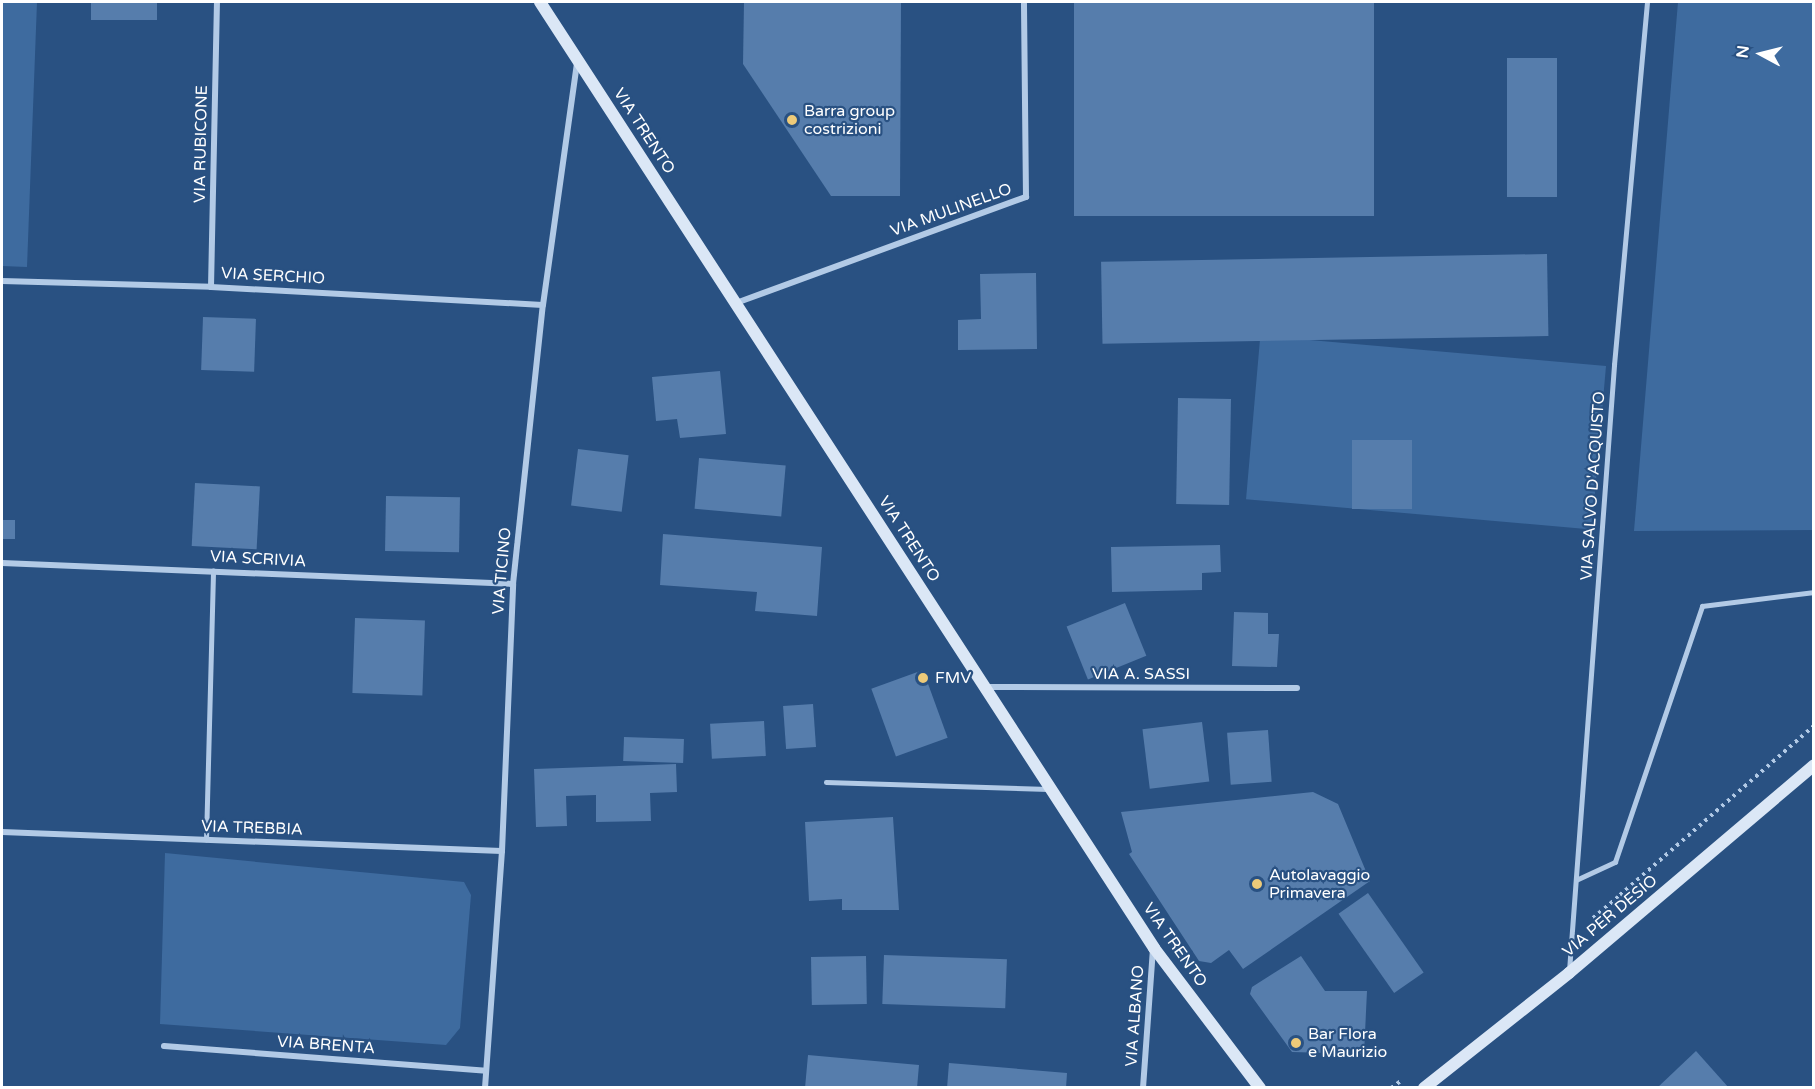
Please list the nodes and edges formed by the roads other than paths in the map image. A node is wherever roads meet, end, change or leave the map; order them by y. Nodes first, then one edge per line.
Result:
1 (217, 2) edge
2 (540, 2) edge
3 (1024, 2) edge
4 (1647, 2) edge
5 (578, 59) junction
6 (2, 281) edge
7 (211, 286) junction
8 (735, 303) junction
9 (543, 305) junction
10 (2, 563) edge
11 (213, 571) junction
12 (513, 584) junction
13 (1814, 592) edge
14 (985, 687) junction
15 (1297, 688) dead end
16 (1814, 765) edge
17 (826, 782) dead end
18 (1051, 789) junction
19 (2, 832) edge
20 (206, 840) junction
21 (502, 851) junction
22 (1576, 880) junction
23 (1154, 948) junction
24 (1569, 973) junction
25 (164, 1046) dead end
26 (486, 1071) junction
27 (485, 1088) edge
28 (1143, 1088) edge
29 (1260, 1088) edge
30 (1424, 1088) edge

1 - 7 street, VIA RUBICONE
2 - 5 street, VIA TRENTO
3 - 8 street, VIA MULINELLO
4 - 22 lane, VIA SALVO D'ACQUISTO
5 - 8 street, VIA TRENTO
5 - 9 street, VIA TICINO
6 - 7 street, VIA SERCHIO
7 - 9 street, VIA SERCHIO
8 - 14 street, VIA TRENTO
9 - 12 street, VIA TICINO
10 - 11 street, VIA SCRIVIA
11 - 12 street, VIA SCRIVIA
11 - 20 lane
12 - 21 street, VIA TICINO
13 - 22 lane
14 - 15 street, VIA A. SASSI
14 - 18 street, VIA TRENTO
16 - 24 street, VIA PER DESIO
17 - 18 lane
18 - 23 street, VIA TRENTO
19 - 20 street, VIA TREBBIA
20 - 21 street, VIA TREBBIA
21 - 26 street, VIA TICINO
22 - 24 lane, VIA SALVO D'ACQUISTO
23 - 28 street, VIA ALBANO
23 - 29 street, VIA TRENTO
24 - 30 street, VIA PER DESIO
25 - 26 street, VIA BRENTA
26 - 27 street, VIA TICINO

